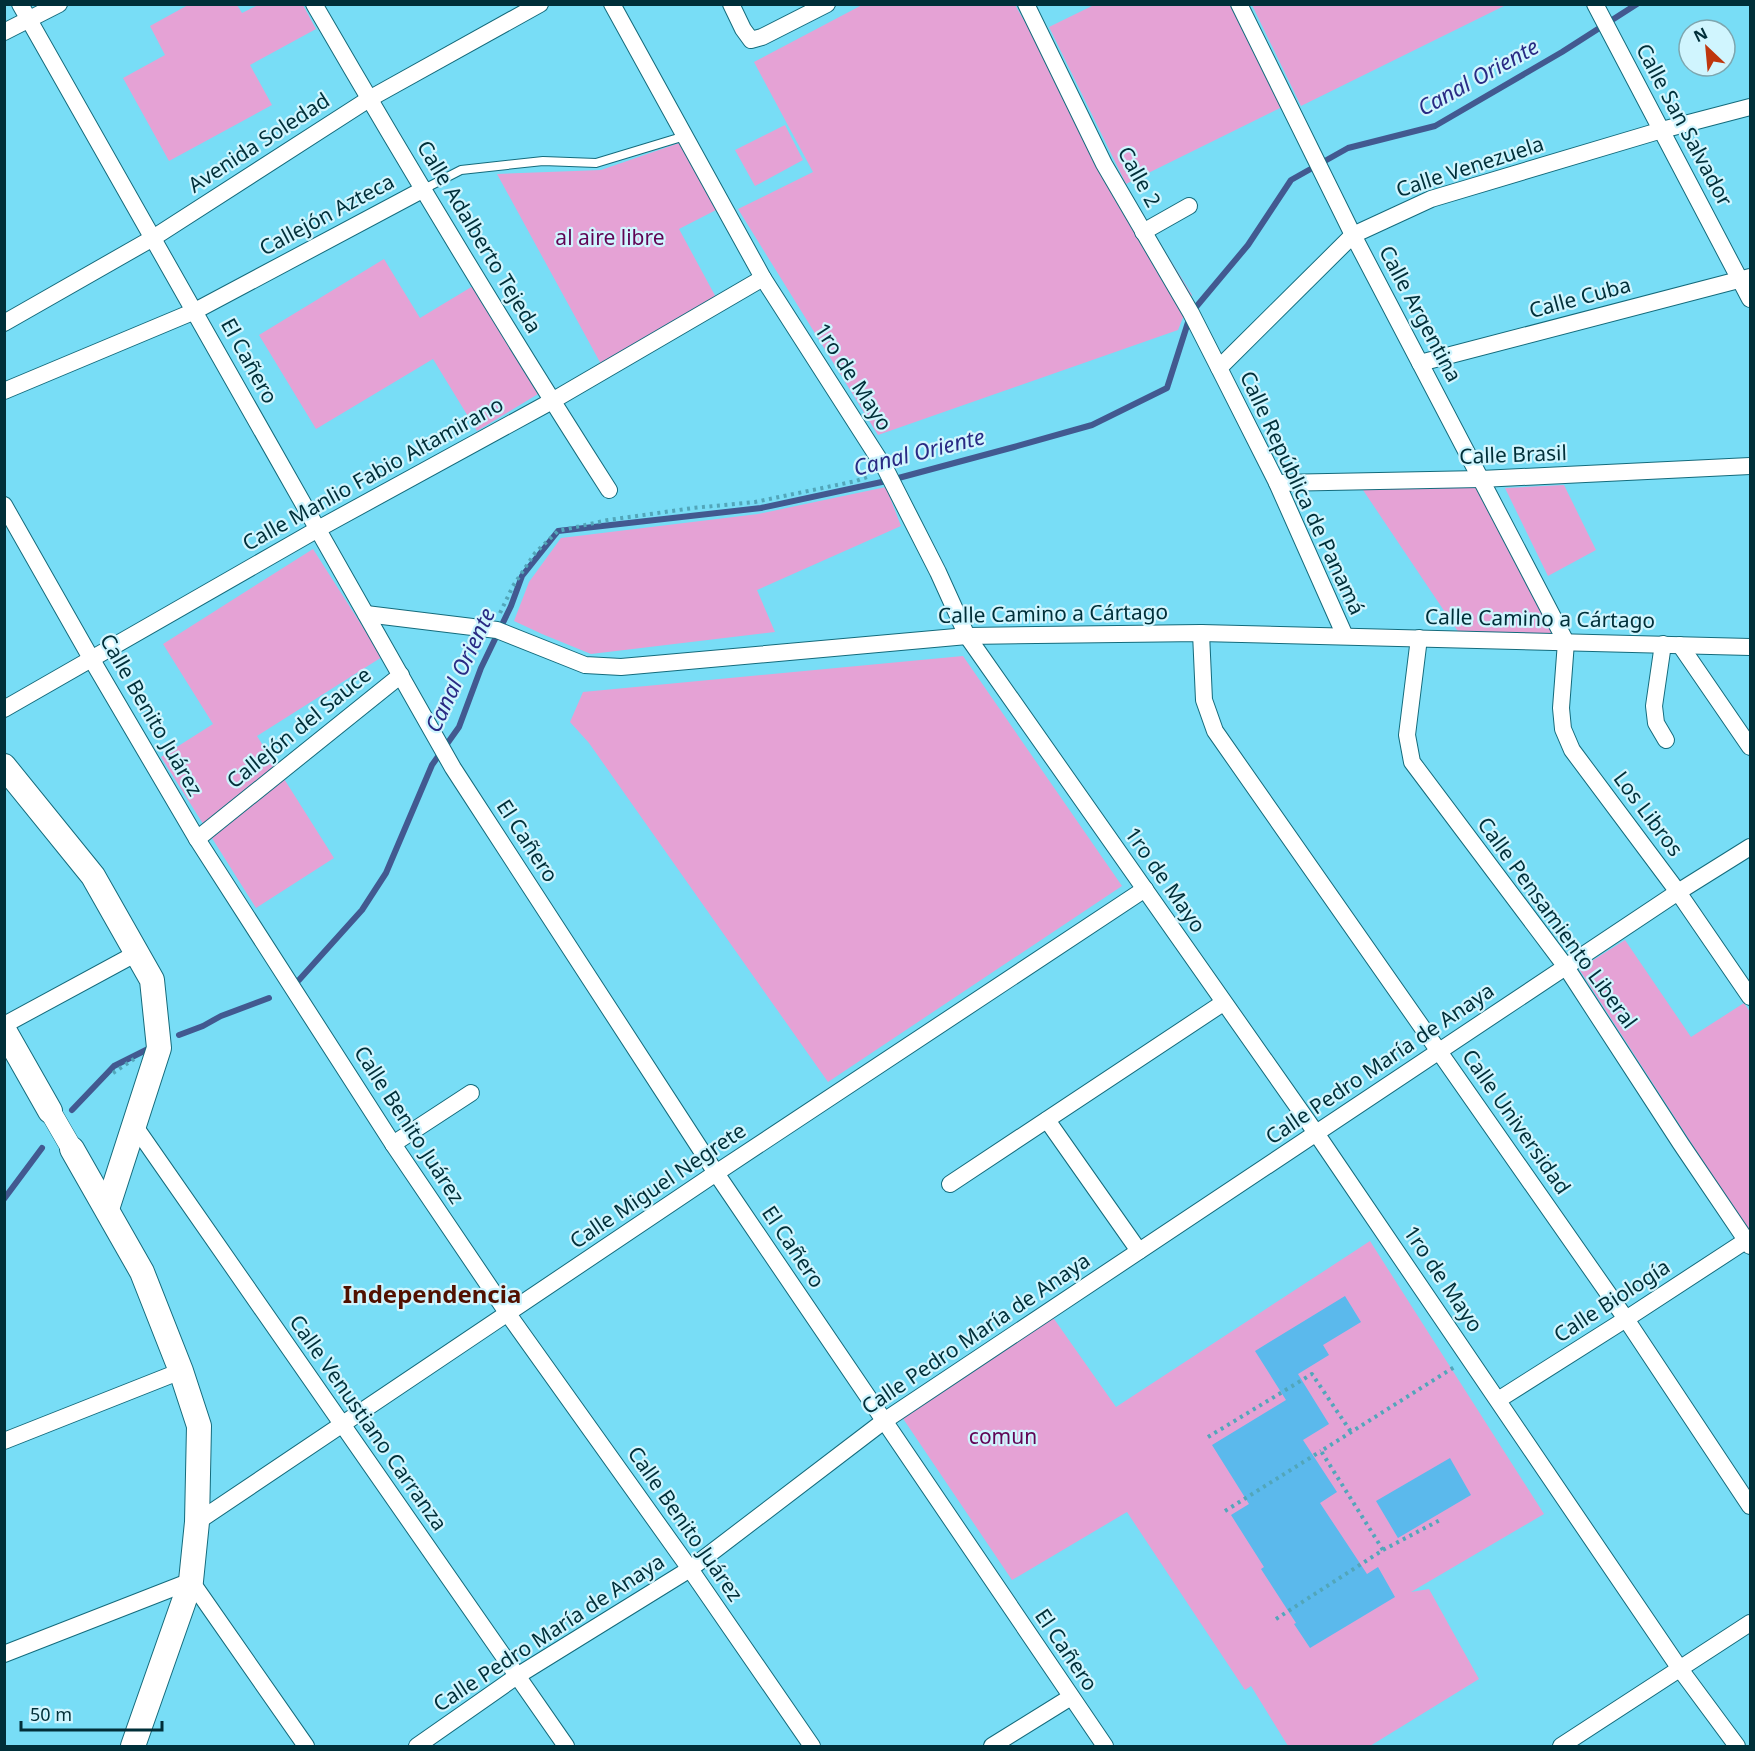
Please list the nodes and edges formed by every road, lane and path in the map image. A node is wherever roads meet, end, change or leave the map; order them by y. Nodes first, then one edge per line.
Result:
1 (20, 4) edge
2 (59, 4) edge
3 (314, 4) edge
4 (540, 4) edge
5 (612, 4) edge
6 (731, 4) edge
7 (827, 4) edge
8 (1026, 4) edge
9 (1239, 4) edge
10 (1599, 12) edge
11 (29, 20) junction
12 (4, 32) edge
13 (369, 99) junction
14 (1750, 107) edge
15 (1662, 130) junction
16 (685, 136) junction
17 (424, 189) junction
18 (1189, 206) dead end
19 (1143, 232) junction
20 (1353, 235) junction
21 (153, 238) junction
22 (763, 278) junction
23 (1745, 278) edge
24 (1750, 299) edge
25 (195, 311) junction
26 (4, 323) edge
27 (1420, 363) junction
28 (1219, 368) junction
29 (4, 391) edge
30 (552, 401) junction
31 (1750, 466) edge
32 (886, 470) junction
33 (1481, 479) junction
34 (1277, 483) junction
35 (609, 490) dead end
36 (4, 505) edge
37 (318, 529) junction
38 (366, 614) junction
39 (494, 630) junction
40 (1201, 633) junction
41 (967, 636) junction
42 (1345, 636) junction
43 (1419, 638) junction
44 (1566, 642) junction
45 (1672, 645) junction
46 (1750, 647) edge
47 (92, 660) junction
48 (401, 675) junction
49 (4, 710) edge
50 (1666, 740) dead end
51 (1750, 747) edge
52 (4, 766) edge
53 (197, 839) junction
54 (1750, 847) edge
55 (1145, 889) junction
56 (1678, 892) junction
57 (137, 953) junction
58 (1566, 967) junction
59 (1750, 997) edge
60 (1223, 1003) junction
61 (4, 1025) edge
62 (4, 1030) edge
63 (1440, 1051) junction
64 (471, 1093) dead end
65 (50, 1111) joint
66 (1047, 1120) junction
67 (134, 1125) junction
68 (1316, 1133) junction
69 (393, 1144) junction
70 (72, 1149) joint
71 (716, 1173) junction
72 (950, 1184) dead end
73 (107, 1209) junction
74 (1749, 1241) edge
75 (1139, 1251) junction
76 (508, 1314) junction
77 (1626, 1319) junction
78 (1469, 1357) junction
79 (181, 1371) junction
80 (1498, 1400) junction
81 (884, 1421) junction
82 (343, 1425) junction
83 (1351, 1432) junction
84 (1208, 1437) dead end
85 (4, 1441) edge
86 (1321, 1451) junction
87 (1750, 1506) edge
88 (1225, 1511) dead end
89 (1440, 1520) dead end
90 (197, 1522) junction
91 (1383, 1550) junction
92 (690, 1569) junction
93 (191, 1581) junction
94 (1276, 1619) dead end
95 (1750, 1623) edge
96 (4, 1654) edge
97 (1680, 1670) junction
98 (517, 1676) junction
99 (1071, 1697) junction
100 (133, 1746) edge
101 (306, 1746) edge
102 (417, 1746) edge
103 (566, 1746) edge
104 (812, 1746) edge
105 (992, 1746) edge
106 (1105, 1746) edge
107 (1561, 1746) edge
108 (1737, 1746) edge

1 - 11 street, El Cañero
2 - 11 street
3 - 13 street, Calle Adalberto Tejeda
4 - 13 street, Avenida Soledad
5 - 16 street, 1ro de Mayo
6 - 7 street
8 - 19 street, Calle 2
9 - 20 street, Calle Argentina
10 - 15 street, Calle San Salvador
11 - 12 street
11 - 21 street, El Cañero
13 - 17 street, Calle Adalberto Tejeda
13 - 21 street, Avenida Soledad
14 - 15 street, Calle Venezuela
15 - 20 street, Calle Venezuela
15 - 23 street, Calle San Salvador
16 - 17 lane, Callejón Azteca
16 - 22 street, 1ro de Mayo
17 - 25 street, Callejón Azteca
17 - 30 street, Calle Adalberto Tejeda
18 - 19 street
19 - 28 street, Calle 2
20 - 27 street, Calle Argentina
20 - 28 street, Calle Venezuela
21 - 25 street, El Cañero
21 - 26 street, Avenida Soledad
22 - 30 street, Calle Manlio Fabio Altamirano
22 - 32 street, 1ro de Mayo
23 - 24 street, Calle San Salvador
23 - 27 street, Calle Cuba
25 - 29 street, Callejón Azteca
25 - 37 street, El Cañero
27 - 33 street, Calle Argentina
28 - 34 street, Calle República de Panamá
30 - 35 street, Calle Adalberto Tejeda
30 - 37 street, Calle Manlio Fabio Altamirano
31 - 33 street, Calle Brasil
32 - 39 path
32 - 41 street, 1ro de Mayo
33 - 34 street, Calle Brasil
33 - 44 street, Calle Argentina
34 - 42 street, Calle República de Panamá
36 - 47 street, Calle Benito Juárez
37 - 38 street, El Cañero
37 - 47 street, Calle Manlio Fabio Altamirano
38 - 39 street, Calle Camino a Cártago
38 - 48 street, El Cañero
39 - 41 street, Calle Camino a Cártago
40 - 41 street, Calle Camino a Cártago
40 - 42 street, Calle Camino a Cártago
40 - 63 street, Calle Universidad
41 - 55 street, 1ro de Mayo
42 - 43 street, Calle Camino a Cártago
43 - 44 street, Calle Camino a Cártago
43 - 58 street, Calle Pensamiento Liberal
44 - 45 street, Calle Camino a Cártago
44 - 56 street, Los Libros
45 - 46 street, Calle Camino a Cártago
45 - 50 street
45 - 51 street
47 - 49 street, Calle Manlio Fabio Altamirano
47 - 53 street, Calle Benito Juárez
48 - 53 street, Callejón del Sauce
48 - 71 street, El Cañero
52 - 57 main road
53 - 69 street, Calle Benito Juárez
54 - 56 street, Calle Pedro María de Anaya
55 - 60 street, 1ro de Mayo
55 - 71 street, Calle Miguel Negrete
56 - 58 street, Calle Pedro María de Anaya
56 - 59 street, Los Libros
57 - 61 street
57 - 67 main road
58 - 63 street, Calle Pedro María de Anaya
58 - 74 street, Calle Pensamiento Liberal
60 - 66 street
60 - 68 street, 1ro de Mayo
62 - 65 main road
63 - 68 street, Calle Pedro María de Anaya
63 - 77 street, Calle Universidad
64 - 69 street
65 - 70 street
66 - 72 street
66 - 75 street
67 - 73 main road
67 - 82 street, Calle Venustiano Carranza
68 - 75 street, Calle Pedro María de Anaya
68 - 78 street, 1ro de Mayo
69 - 76 street, Calle Benito Juárez
70 - 73 main road
71 - 76 street, Calle Miguel Negrete
71 - 81 street, El Cañero
73 - 79 main road
74 - 77 street, Calle Biología
75 - 81 street, Calle Pedro María de Anaya
76 - 82 street, Calle Miguel Negrete
76 - 92 street, Calle Benito Juárez
77 - 80 street, Calle Biología
77 - 87 street, Calle Universidad
78 - 80 street, 1ro de Mayo
78 - 83 path
79 - 85 street
79 - 90 main road
80 - 97 street, 1ro de Mayo
81 - 92 street, Calle Pedro María de Anaya
81 - 99 street, El Cañero
82 - 90 street, Calle Miguel Negrete
82 - 98 street, Calle Venustiano Carranza
83 - 84 path
83 - 86 path
86 - 88 path
86 - 91 path
89 - 91 path
90 - 93 main road
91 - 94 path
92 - 98 street, Calle Pedro María de Anaya
92 - 104 street, Calle Benito Juárez
93 - 96 street
93 - 100 main road
93 - 101 street
95 - 97 street
97 - 107 street
97 - 108 street, 1ro de Mayo
98 - 102 street, Calle Pedro María de Anaya
98 - 103 street, Calle Venustiano Carranza
99 - 105 street
99 - 106 street, El Cañero

